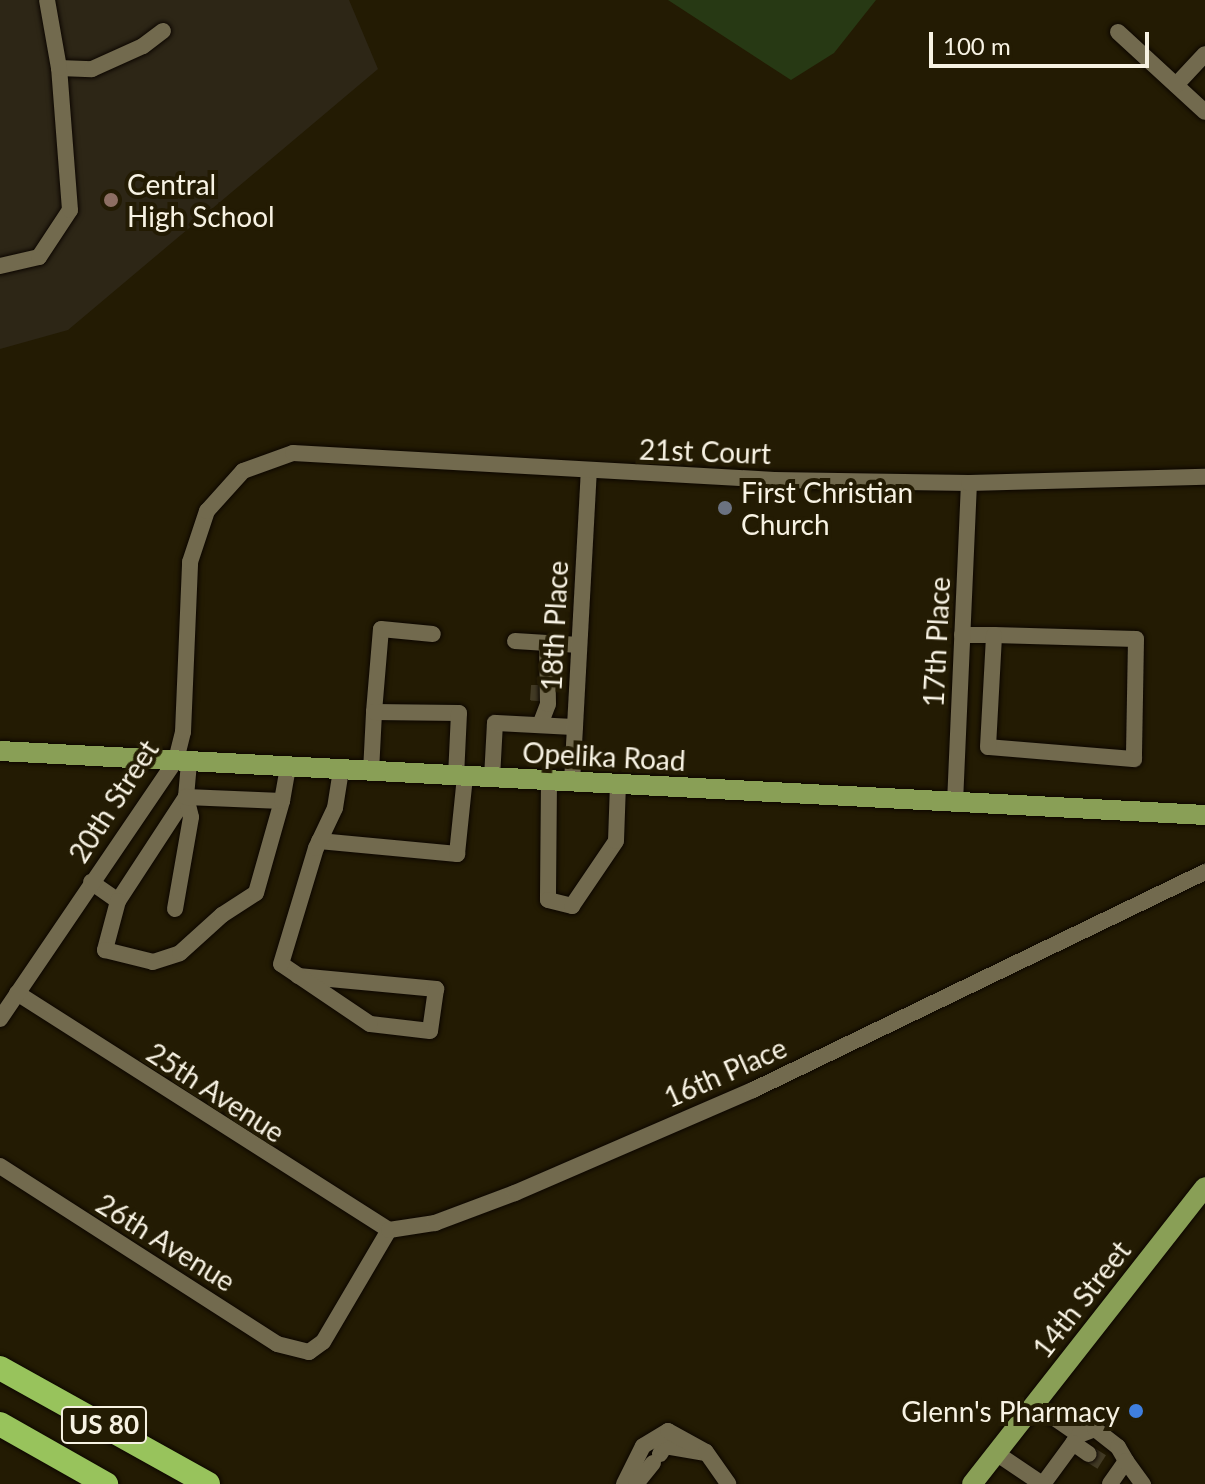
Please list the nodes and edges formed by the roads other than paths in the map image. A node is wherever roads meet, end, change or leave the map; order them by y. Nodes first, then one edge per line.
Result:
1 (47, 0) edge
2 (163, 31) dead end
3 (1118, 32) dead end
4 (1205, 54) edge
5 (59, 68) junction
6 (1176, 85) junction
7 (1205, 112) edge
8 (0, 266) edge
9 (589, 473) junction
10 (1205, 477) edge
11 (969, 483) junction
12 (217, 495) joint
13 (433, 634) dead end
14 (962, 635) junction
15 (994, 635) junction
16 (515, 641) dead end
17 (547, 643) junction
18 (579, 645) junction
19 (541, 698) junction
20 (374, 712) junction
21 (575, 727) junction
22 (957, 746) junction
23 (988, 747) junction
24 (0, 751) edge
25 (183, 762) junction
26 (288, 768) junction
27 (341, 771) junction
28 (371, 772) junction
29 (461, 776) junction
30 (492, 778) junction
31 (549, 781) junction
32 (572, 782) junction
33 (618, 785) junction
34 (186, 797) junction
35 (282, 801) junction
36 (955, 803) junction
37 (1205, 815) edge
38 (319, 841) junction
39 (1205, 872) edge
40 (91, 882) junction
41 (118, 901) junction
42 (175, 909) dead end
43 (298, 976) junction
44 (17, 993) junction
45 (0, 1019) edge
46 (0, 1166) edge
47 (1205, 1187) edge
48 (389, 1230) junction
49 (0, 1368) edge
50 (1034, 1404) junction
51 (0, 1424) edge
52 (1076, 1439) junction
53 (706, 1452) junction
54 (996, 1453) junction
55 (1118, 1473) edge
56 (106, 1484) edge
57 (208, 1484) edge
58 (624, 1484) edge
59 (636, 1484) edge
60 (728, 1484) edge
61 (972, 1484) edge
62 (1043, 1484) edge
63 (1143, 1484) edge

1 - 5 street
2 - 5 street
3 - 6 street
4 - 6 street
5 - 8 street
6 - 7 street
9 - 11 street, 21st Court
9 - 12 street, 21st Court
9 - 18 street, 18th Place
10 - 11 street, 21st Court
11 - 14 street, 17th Place
12 - 25 street, 20th Street
13 - 20 street
14 - 15 street
14 - 22 street, 17th Place
15 - 23 street
15 - 23 street
16 - 17 street
17 - 18 street
17 - 19 street
18 - 21 street, 18th Place
19 - 21 street
19 - 30 street
20 - 28 street
20 - 29 street
21 - 32 street, 18th Place
22 - 23 street
22 - 36 street, 17th Place
24 - 25 main road, Opelika Road
25 - 26 main road, Opelika Road
25 - 34 street
25 - 40 street, 20th Street
26 - 27 main road, Opelika Road
26 - 35 street
27 - 28 main road, Opelika Road
27 - 38 street
28 - 29 main road, Opelika Road
29 - 30 main road, Opelika Road
29 - 38 street
30 - 31 main road, Opelika Road
31 - 32 main road, Opelika Road
31 - 33 street
32 - 33 main road, Opelika Road
33 - 36 main road, Opelika Road
34 - 35 street
34 - 41 street
34 - 42 street
35 - 41 street
36 - 37 main road, Opelika Road
38 - 43 street
39 - 48 street, 16th Place
40 - 41 street
40 - 44 street, 20th Street
43 - 43 street
44 - 45 street, 20th Street
44 - 48 street, 25th Avenue
46 - 48 street, 26th Avenue
47 - 50 main road, 14th Street
49 - 57 highway, US 80
50 - 52 street
50 - 54 main road, 14th Street
51 - 56 highway, US 80
52 - 55 street
52 - 55 street
52 - 62 street
53 - 58 street
53 - 59 street
53 - 60 street
54 - 61 main road, 14th Street
54 - 62 street
55 - 63 street

